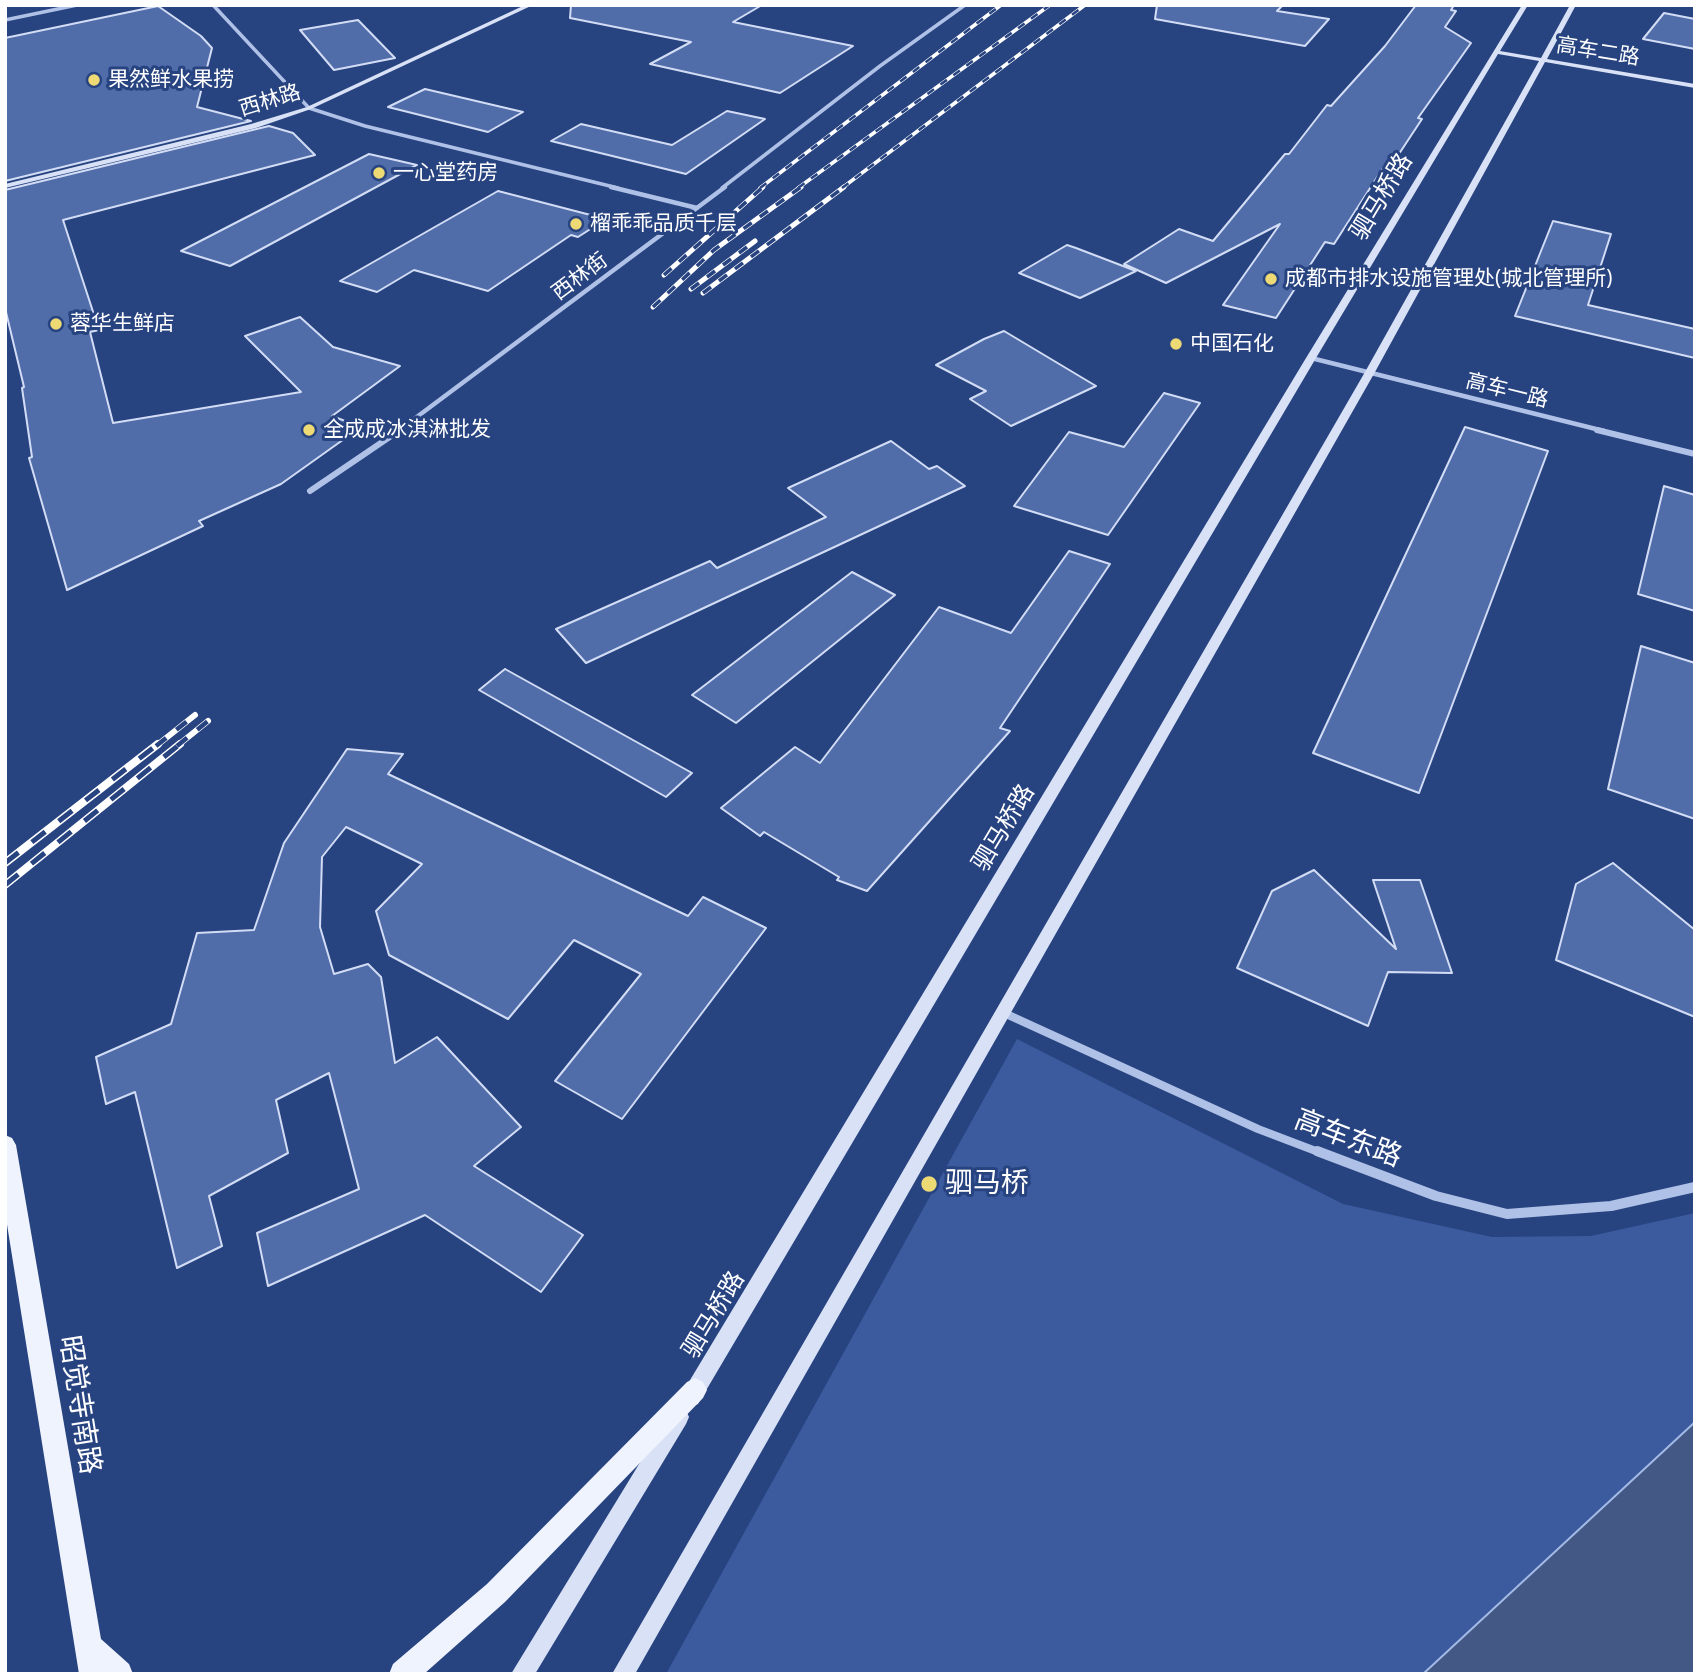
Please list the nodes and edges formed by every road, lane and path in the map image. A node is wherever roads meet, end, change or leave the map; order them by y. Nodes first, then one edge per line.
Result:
1 (77, 5) edge
2 (213, 5) edge
3 (530, 5) edge
4 (965, 5) edge
5 (1525, 5) edge
6 (1573, 5) edge
7 (5, 20) edge
8 (1498, 49) junction
9 (1544, 57) junction
10 (1695, 78) edge
11 (1695, 86) edge
12 (309, 108) junction
13 (5, 186) edge
14 (697, 208) junction
15 (1311, 358) junction
16 (1370, 372) junction
17 (1695, 454) edge
18 (310, 491) dead end
19 (1004, 1013) junction
20 (5, 1145) edge
21 (1695, 1187) edge
22 (695, 1390) junction
23 (89, 1647) junction
24 (93, 1674) edge
25 (119, 1674) edge
26 (403, 1674) edge
27 (522, 1674) edge
28 (623, 1674) edge

1 - 7 street
2 - 12 street
3 - 12 main road, 西林路
4 - 14 street, 西林街
5 - 8 main road, 驷马桥路
6 - 9 main road
8 - 9 main road, 高车二路
8 - 15 main road, 驷马桥路
9 - 10 main road, 高车二路
9 - 11 main road, 高车二路
9 - 16 main road
12 - 13 main road, 西林路
12 - 14 street
14 - 18 street, 西林街
15 - 16 street, 高车一路
15 - 22 main road, 驷马桥路
16 - 17 street, 高车一路
16 - 19 main road
19 - 21 street, 高车东路
19 - 28 main road
20 - 23 main road, 昭觉寺南路
22 - 26 main road
22 - 27 main road, 驷马桥路
23 - 24 main road, 昭觉寺南路
23 - 25 main road

